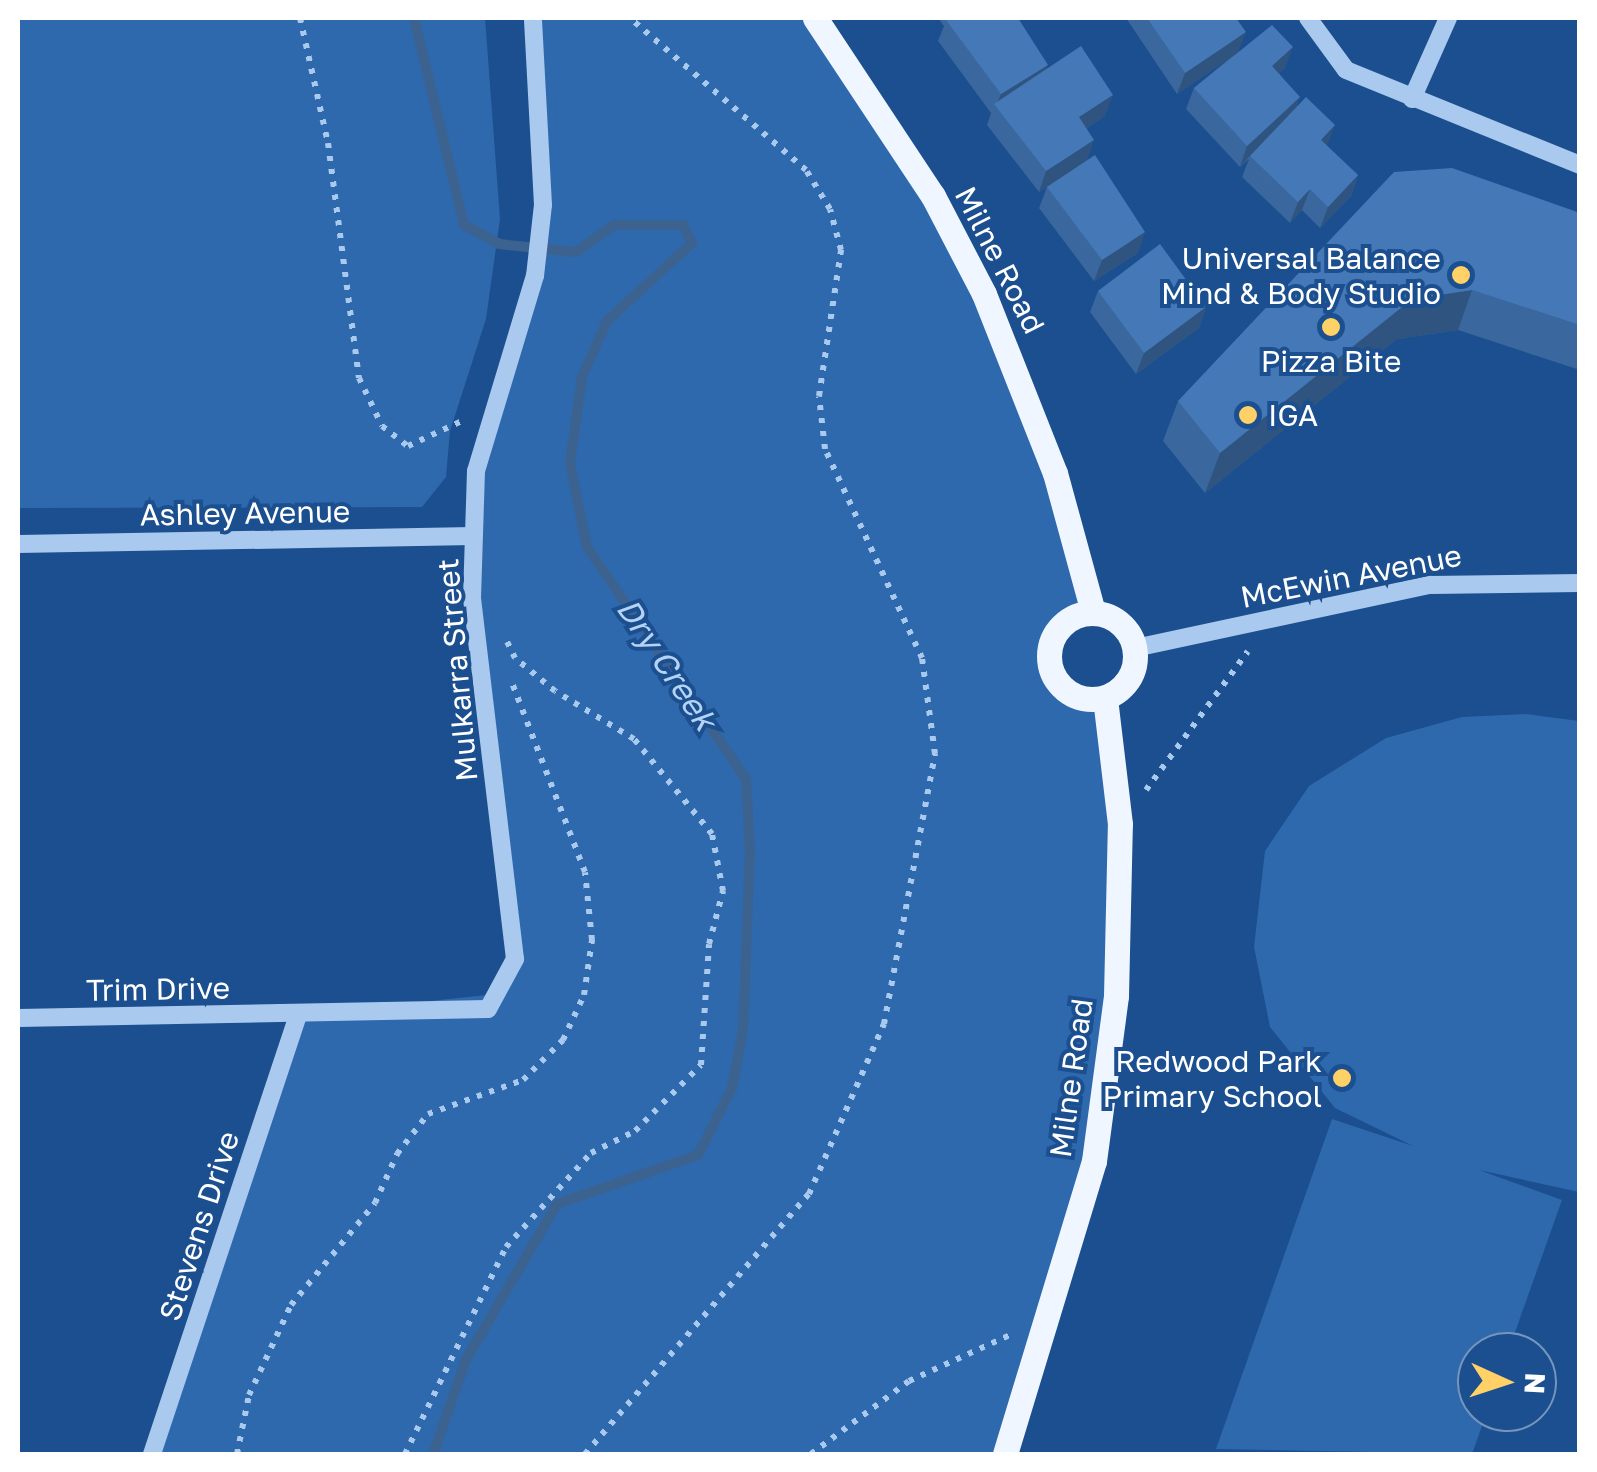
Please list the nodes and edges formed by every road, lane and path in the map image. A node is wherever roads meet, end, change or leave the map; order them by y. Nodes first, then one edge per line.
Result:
1 (300, 18) edge
2 (533, 18) edge
3 (630, 18) edge
4 (815, 18) edge
5 (1308, 18) edge
6 (1448, 18) edge
7 (1412, 100) junction
8 (1580, 165) edge
9 (491, 408) junction
10 (473, 536) junction
11 (18, 544) edge
12 (1580, 583) edge
13 (1094, 612) junction
14 (1273, 618) junction
15 (1135, 648) junction
16 (1105, 699) junction
17 (1120, 824) junction
18 (298, 1015) junction
19 (18, 1018) edge
20 (1046, 1337) junction
21 (152, 1454) edge
22 (237, 1454) edge
23 (405, 1454) edge
24 (585, 1454) edge
25 (811, 1454) edge
26 (1005, 1454) edge

1 - 9 path
2 - 9 street, Mulkarra Street
3 - 24 path
4 - 13 main road, Milne Road
5 - 7 street
6 - 7 street
7 - 8 street
9 - 10 street, Mulkarra Street
10 - 11 street, Ashley Avenue
10 - 18 street, Mulkarra Street
12 - 14 street, McEwin Avenue
13 - 15 main road
13 - 16 main road
14 - 15 street, McEwin Avenue
14 - 17 path
15 - 16 main road
16 - 17 main road, Milne Road
17 - 20 main road, Milne Road
18 - 19 street, Trim Drive
18 - 21 street, Stevens Drive
20 - 25 path
20 - 26 main road, Milne Road
22 - 23 path

